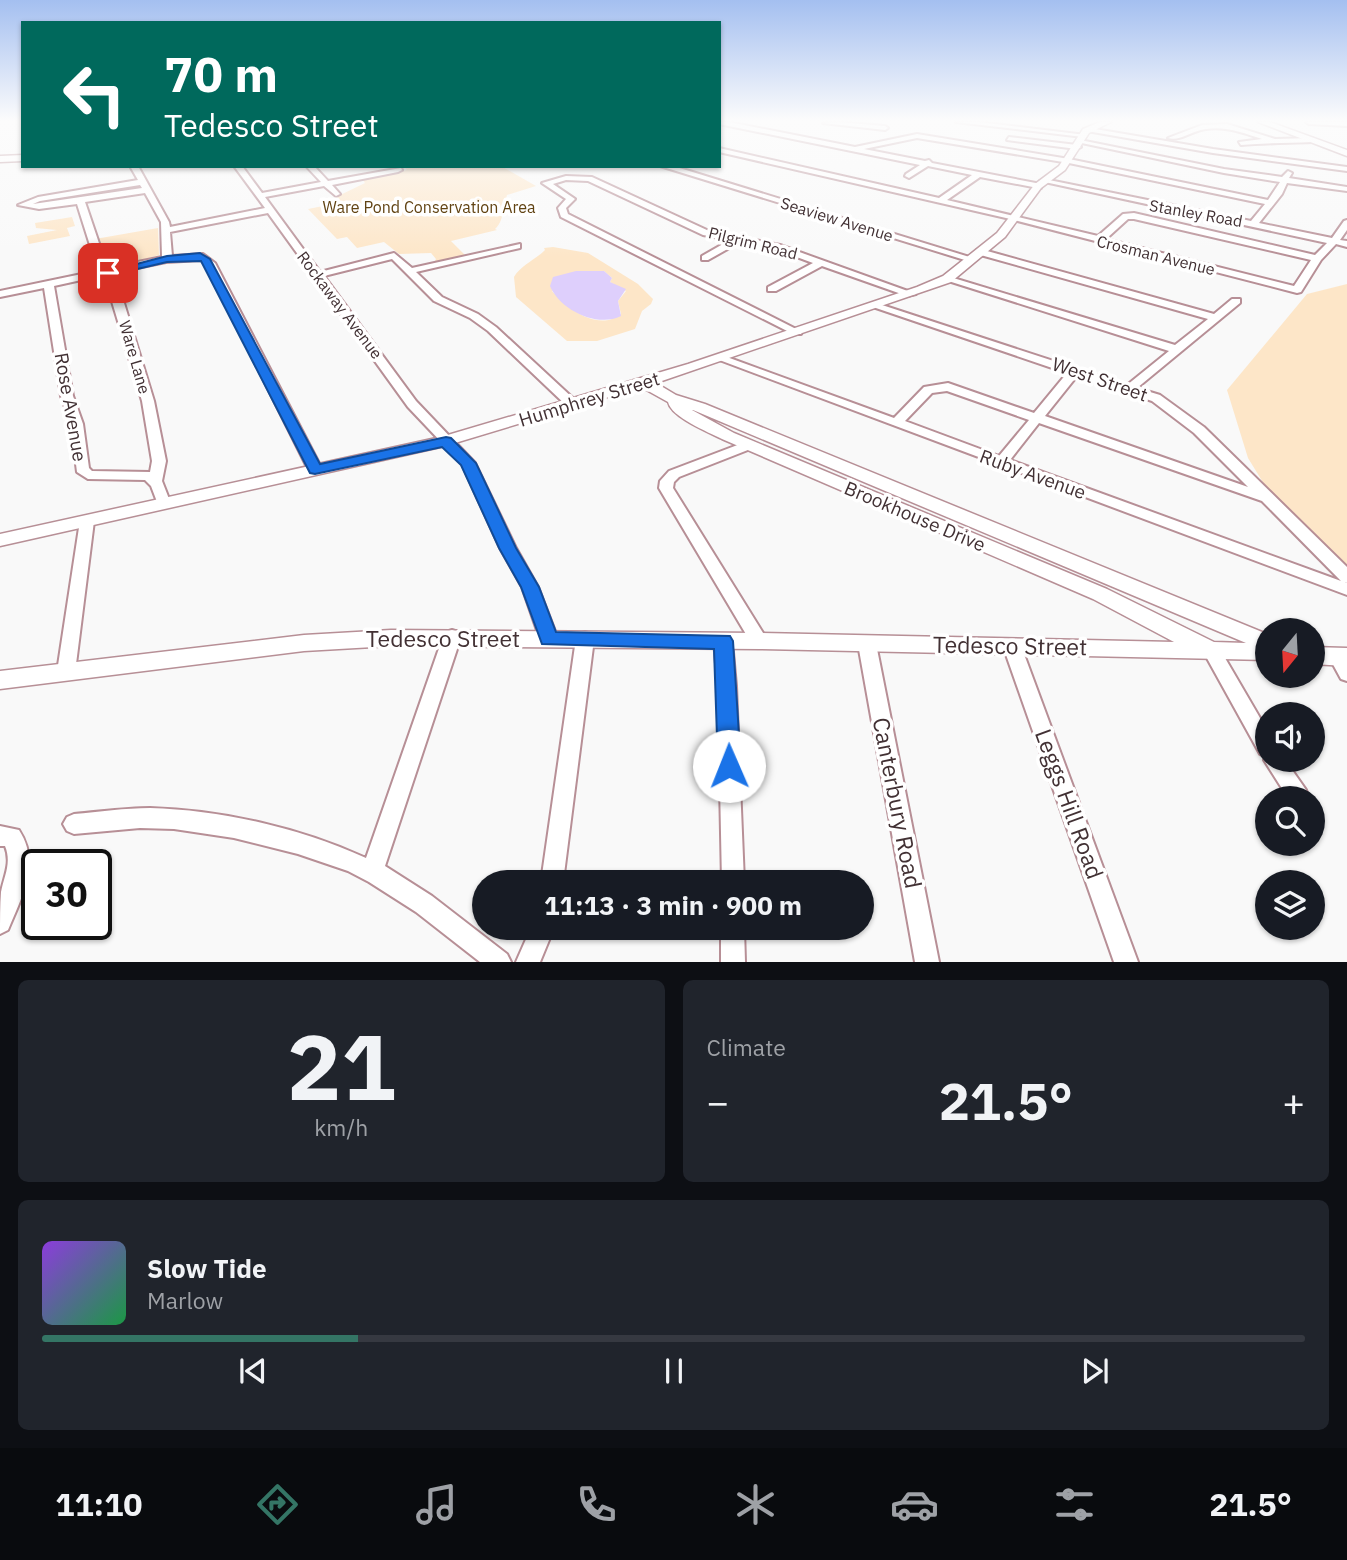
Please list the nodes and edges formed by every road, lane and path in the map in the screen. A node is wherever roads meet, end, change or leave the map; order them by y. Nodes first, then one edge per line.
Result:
1 (792, 167) edge
2 (922, 167) edge
3 (952, 167) edge
4 (1061, 167) edge
5 (1097, 167) edge
6 (1206, 167) edge
7 (1287, 167) edge
8 (1329, 167) edge
9 (135, 168) edge
10 (239, 168) edge
11 (312, 168) edge
12 (671, 168) edge
13 (1347, 169) edge
14 (398, 170) dead end
15 (980, 173) junction
16 (909, 176) dead end
17 (1286, 180) junction
18 (327, 183) junction
19 (1041, 183) junction
20 (146, 186) junction
21 (1347, 189) edge
22 (336, 194) dead end
23 (258, 196) junction
24 (80, 200) junction
25 (940, 201) junction
26 (1270, 204) junction
27 (268, 210) junction
28 (1015, 219) junction
29 (1254, 223) junction
30 (1347, 223) edge
31 (166, 230) junction
32 (738, 240) junction
33 (1099, 240) junction
34 (1334, 241) junction
35 (1347, 244) edge
36 (383, 246) dead end
37 (517, 246) dead end
38 (394, 256) junction
39 (975, 256) junction
40 (705, 258) dead end
41 (1317, 258) junction
42 (167, 259) junction
43 (822, 262) junction
44 (410, 271) junction
45 (108, 273) junction
46 (317, 275) junction
47 (947, 279) junction
48 (50, 285) junction
49 (772, 289) dead end
50 (911, 294) junction
51 (0, 295) edge
52 (1236, 302) dead end
53 (875, 306) junction
54 (1216, 318) junction
55 (797, 332) junction
56 (1178, 349) junction
57 (720, 358) junction
58 (1076, 370) junction
59 (643, 382) junction
60 (1130, 388) junction
61 (671, 398) junction
62 (571, 403) junction
63 (1037, 418) junction
64 (895, 423) junction
65 (446, 442) junction
66 (748, 445) junction
67 (803, 460) junction
68 (1001, 461) junction
69 (315, 469) junction
70 (155, 480) junction
71 (1268, 498) junction
72 (164, 504) junction
73 (87, 521) junction
74 (0, 540) edge
75 (1040, 558) junction
76 (1347, 577) edge
77 (1347, 589) edge
78 (452, 637) junction
79 (549, 639) junction
80 (584, 639) junction
81 (1255, 639) edge
82 (723, 641) junction
83 (759, 641) junction
84 (867, 644) junction
85 (1012, 646) junction
86 (1212, 651) junction
87 (1255, 652) edge
88 (1325, 658) edge
89 (1344, 662) edge
90 (66, 672) junction
91 (0, 680) edge
92 (1255, 726) edge
93 (74, 824) dead end
94 (0, 836) edge
95 (554, 870) edge
96 (733, 870) edge
97 (372, 872) junction
98 (0, 922) edge
99 (537, 940) edge
100 (733, 940) edge
101 (499, 961) edge
102 (528, 961) edge
103 (733, 961) edge
104 (927, 961) edge
105 (1126, 961) edge

1 - 25 street, Crosman Avenue
2 - 16 street
3 - 15 street, Stanley Road
4 - 19 main road, Humphrey Street
5 - 26 street
6 - 17 street
7 - 17 street
8 - 13 street
9 - 20 street
10 - 23 street, Rockaway Avenue
11 - 18 street
12 - 39 street, Seaview Avenue
14 - 18 street
15 - 19 street, Stanley Road
15 - 25 street
17 - 21 street
17 - 26 street
18 - 22 street
18 - 23 street
19 - 28 main road, Humphrey Street
19 - 29 street, Stanley Road
20 - 24 street
20 - 24 street
20 - 31 street
23 - 27 street, Rockaway Avenue
24 - 45 street, Ware Lane
25 - 28 street, Crosman Avenue
26 - 29 street
27 - 31 street
27 - 46 street, Rockaway Avenue
28 - 33 street, Crosman Avenue
28 - 39 main road, Humphrey Street
29 - 34 street, Stanley Road
30 - 34 street
31 - 42 street
32 - 40 street
32 - 43 street, Pilgrim Road
32 - 55 street, Pilgrim Road
33 - 41 street
33 - 41 street, Crosman Avenue
34 - 35 street, Stanley Road
34 - 41 street
36 - 38 street
37 - 44 street
38 - 44 street
38 - 46 street
39 - 47 main road, Humphrey Street
39 - 54 street, Seaview Avenue
42 - 45 street
42 - 69 street
43 - 49 street
43 - 50 street, Pilgrim Road
44 - 62 street
45 - 48 street
45 - 70 street, Ware Lane
46 - 65 street, Rockaway Avenue
47 - 50 main road, Humphrey Street
47 - 56 street
48 - 51 street
48 - 70 street, Rose Avenue
50 - 53 main road, Humphrey Street
52 - 54 street
53 - 55 main road, Humphrey Street
53 - 58 street, West Street
54 - 56 street
55 - 57 main road, Humphrey Street
56 - 60 street
57 - 59 main road, Humphrey Street
57 - 64 street, Ruby Avenue
58 - 60 street, West Street
58 - 63 street
59 - 61 main road, Brookhouse Drive
59 - 62 main road, Humphrey Street
60 - 71 street, West Street
61 - 66 main road, Brookhouse Drive
61 - 67 main road, Brookhouse Drive
62 - 65 main road, Humphrey Street
63 - 64 street
63 - 68 street
63 - 71 street
64 - 68 street, Ruby Avenue
65 - 69 main road, Humphrey Street
65 - 79 street, Rockaway Avenue
66 - 67 main road, Brookhouse Drive
66 - 83 street
67 - 75 main road, Brookhouse Drive
68 - 77 street, Ruby Avenue
69 - 72 main road, Humphrey Street
70 - 72 street
71 - 76 street, West Street
72 - 73 main road, Humphrey Street
73 - 74 main road, Humphrey Street
73 - 90 street
75 - 81 main road, Brookhouse Drive
75 - 86 main road, Brookhouse Drive
78 - 79 main road, Tedesco Street
78 - 90 main road, Tedesco Street
78 - 97 street
79 - 80 main road, Tedesco Street
80 - 82 main road, Tedesco Street
80 - 95 street
82 - 83 main road, Tedesco Street
82 - 96 street
83 - 84 main road, Tedesco Street
84 - 85 main road, Tedesco Street
84 - 104 street, Canterbury Road
85 - 86 main road, Tedesco Street
85 - 105 street, Leggs Hill Road
86 - 87 main road, Tedesco Street
86 - 92 street
88 - 89 main road
90 - 91 main road, Tedesco Street
93 - 97 street
94 - 98 street
97 - 101 street
99 - 102 street
100 - 103 street

